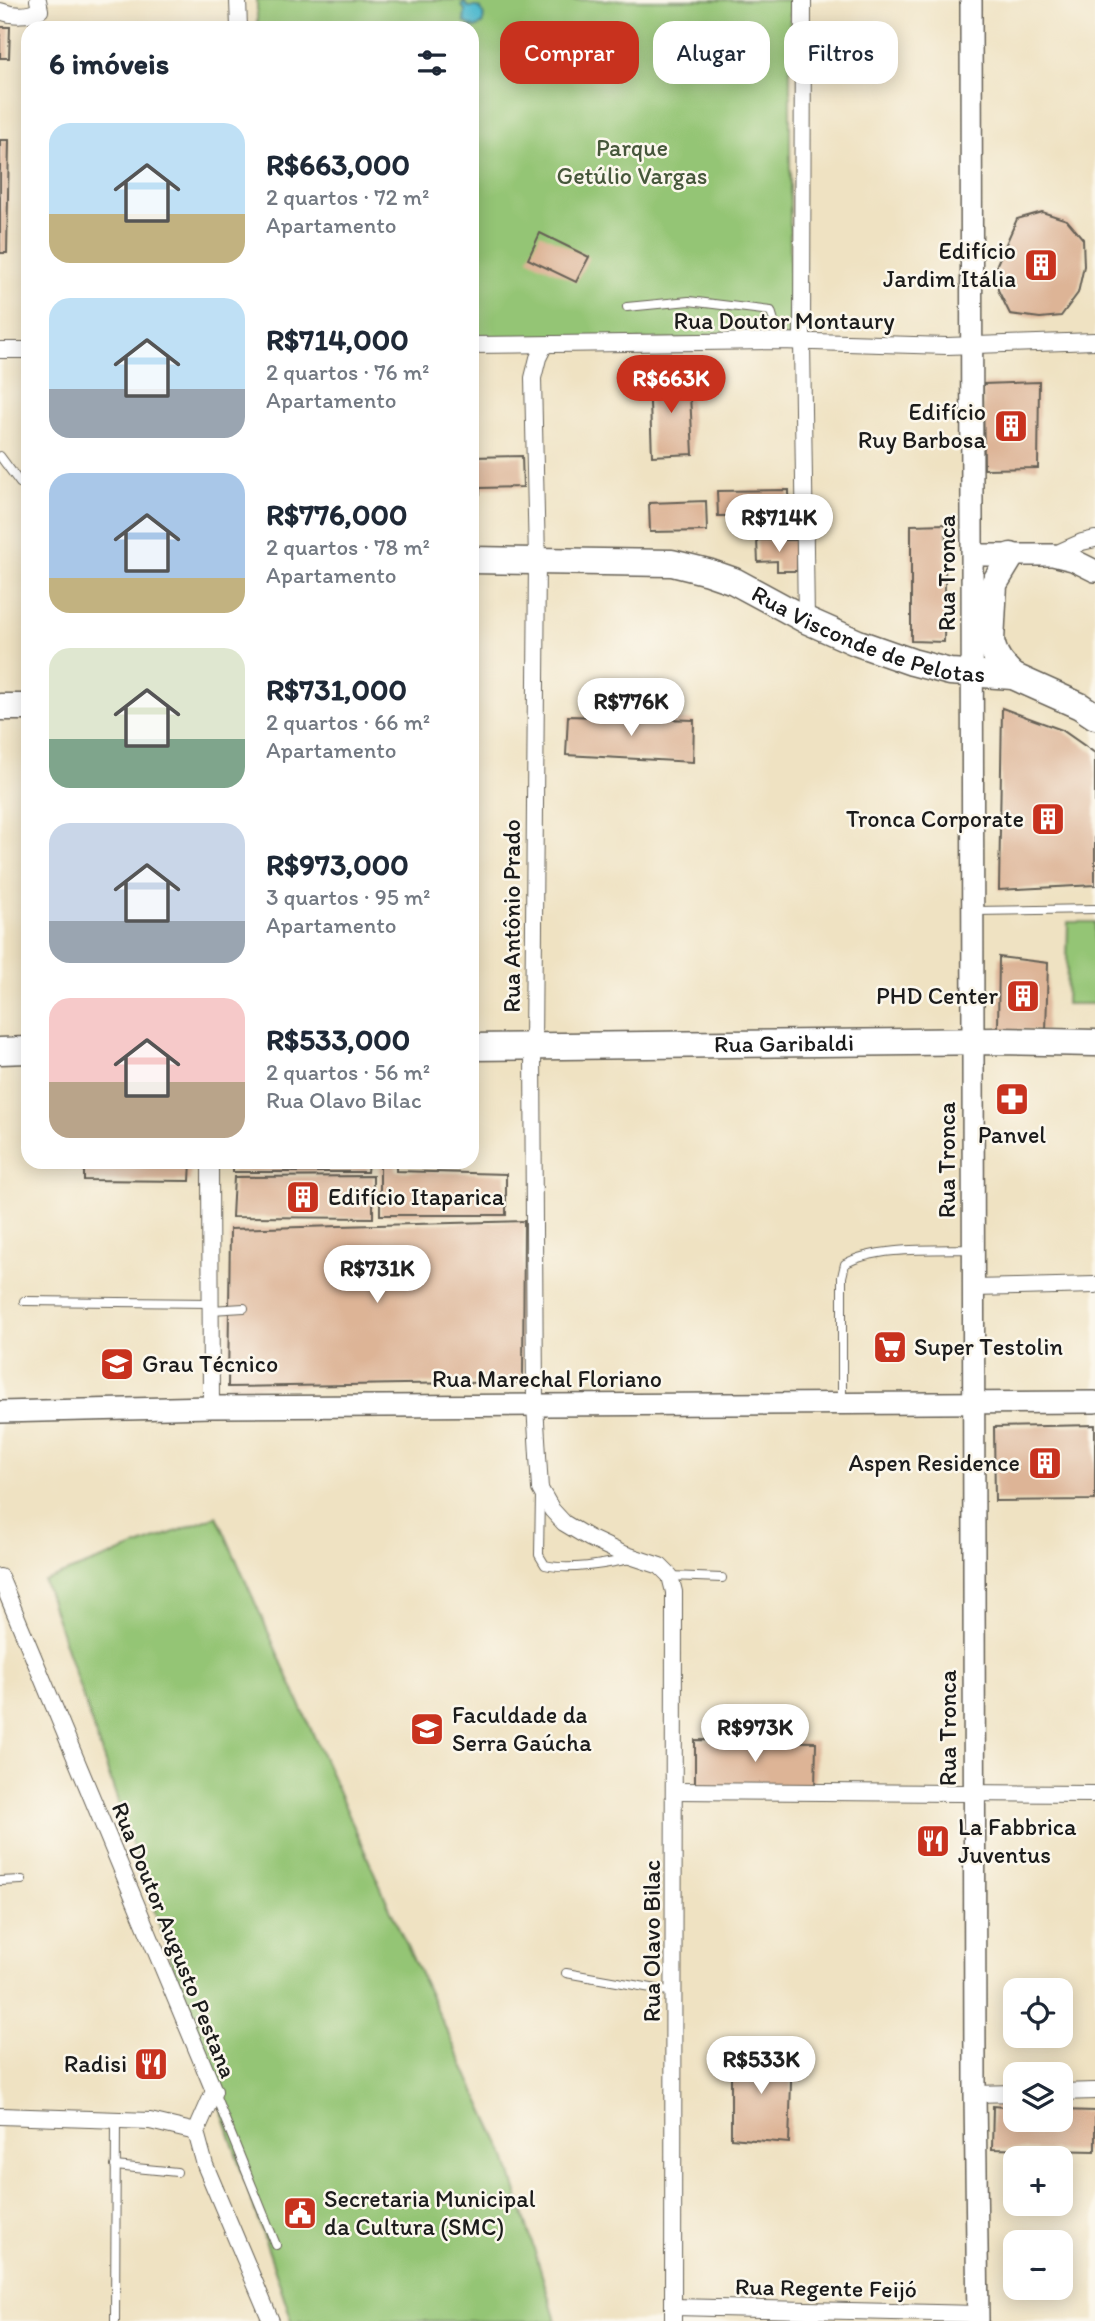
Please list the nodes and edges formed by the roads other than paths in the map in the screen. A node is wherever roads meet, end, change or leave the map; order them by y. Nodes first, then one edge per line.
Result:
1 (38, 0) edge
2 (238, 0) edge
3 (803, 0) edge
4 (971, 0) edge
5 (0, 11) edge
6 (239, 21) edge
7 (626, 307) dead end
8 (780, 341) junction
9 (802, 341) junction
10 (1095, 341) edge
11 (479, 345) edge
12 (973, 345) junction
13 (544, 346) junction
14 (0, 350) edge
15 (21, 350) edge
16 (0, 456) edge
17 (21, 484) edge
18 (1095, 539) edge
19 (973, 555) junction
20 (1053, 555) junction
21 (1010, 556) junction
22 (479, 560) edge
23 (537, 560) junction
24 (1095, 571) edge
25 (806, 620) junction
26 (974, 674) junction
27 (1013, 676) junction
28 (0, 707) edge
29 (21, 707) edge
30 (1095, 716) edge
31 (1095, 909) edge
32 (974, 911) junction
33 (974, 1042) junction
34 (1095, 1043) edge
35 (479, 1047) edge
36 (533, 1048) junction
37 (21, 1050) edge
38 (0, 1051) edge
39 (210, 1169) edge
40 (974, 1249) junction
41 (1095, 1284) edge
42 (974, 1288) junction
43 (24, 1301) dead end
44 (211, 1307) junction
45 (244, 1308) dead end
46 (974, 1402) junction
47 (1095, 1402) edge
48 (842, 1403) junction
49 (535, 1405) junction
50 (211, 1407) junction
51 (0, 1412) edge
52 (540, 1489) junction
53 (636, 1558) junction
54 (665, 1571) junction
55 (0, 1577) edge
56 (722, 1578) dead end
57 (675, 1791) junction
58 (975, 1793) junction
59 (1095, 1794) edge
60 (22, 1880) dead end
61 (0, 1881) edge
62 (566, 1973) dead end
63 (674, 1993) junction
64 (214, 2091) junction
65 (1095, 2091) edge
66 (1073, 2092) edge
67 (1003, 2093) edge
68 (975, 2094) junction
69 (0, 2116) edge
70 (116, 2120) junction
71 (195, 2132) junction
72 (115, 2166) junction
73 (177, 2172) dead end
74 (276, 2245) dead end
75 (673, 2314) edge
76 (978, 2318) edge
77 (115, 2321) edge
78 (271, 2321) edge

1 - 5 street
2 - 6 street
3 - 9 street
4 - 12 street, Rua Tronca
7 - 8 lane
8 - 9 street, Rua Doutor Montaury
8 - 13 street, Rua Doutor Montaury
9 - 12 street, Rua Doutor Montaury
9 - 25 street
10 - 12 street, Rua Doutor Montaury
11 - 13 street, Rua Doutor Montaury
12 - 19 street, Rua Tronca
13 - 23 street, Rua Antônio Prado
14 - 15 street
16 - 17 lane
18 - 20 street
19 - 21 street
19 - 26 street, Rua Tronca
20 - 21 street
20 - 24 street
21 - 27 main road
22 - 23 main road, Rua Visconde de Pelotas
23 - 25 main road, Rua Visconde de Pelotas
23 - 36 street, Rua Antônio Prado
25 - 26 main road, Rua Visconde de Pelotas
26 - 27 main road, Rua Visconde de Pelotas
26 - 32 street, Rua Tronca
27 - 30 main road, Rua Visconde de Pelotas
28 - 29 main road
31 - 32 lane
32 - 33 street, Rua Tronca
33 - 34 main road, Rua Garibaldi
33 - 36 main road, Rua Garibaldi
33 - 40 street, Rua Tronca
35 - 36 main road, Rua Garibaldi
36 - 49 street, Rua Antônio Prado
37 - 38 main road
39 - 44 street
40 - 42 street, Rua Tronca
40 - 48 lane
41 - 42 street
42 - 46 street, Rua Tronca
43 - 44 lane
44 - 45 lane
44 - 50 street
46 - 47 street, Rua Marechal Floriano
46 - 48 street, Rua Marechal Floriano
46 - 58 street, Rua Tronca
48 - 49 street, Rua Marechal Floriano
49 - 50 street, Rua Marechal Floriano
49 - 52 street, Rua Antônio Prado
50 - 51 street, Rua Marechal Floriano
52 - 53 street, Rua Antônio Prado
52 - 53 lane, Rua Antônio Prado
53 - 54 street, Rua Antônio Prado
54 - 56 lane
54 - 57 street, Rua Olavo Bilac
55 - 64 street, Rua Doutor Augusto Pestana
57 - 58 street
57 - 63 street, Rua Olavo Bilac
58 - 59 street
58 - 68 street, Rua Tronca
60 - 61 lane
62 - 63 lane
63 - 75 street, Rua Olavo Bilac
64 - 71 street, Rua Doutor Augusto Pestana
64 - 74 lane
65 - 66 street
67 - 68 street
68 - 76 street, Rua Tronca
69 - 70 street
70 - 71 street
70 - 72 lane
71 - 78 street
72 - 73 lane
72 - 77 lane
75 - 76 street, Rua Regente Feijó

